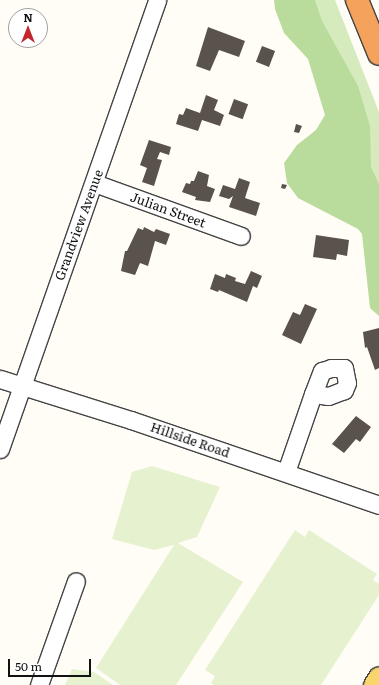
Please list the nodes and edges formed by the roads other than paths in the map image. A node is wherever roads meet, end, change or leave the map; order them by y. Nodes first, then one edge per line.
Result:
1 (157, 0) edge
2 (357, 0) edge
3 (378, 53) edge
4 (94, 183) junction
5 (241, 236) dead end
6 (0, 379) edge
7 (21, 386) junction
8 (313, 394) dead end
9 (0, 449) edge
10 (286, 472) junction
11 (379, 505) edge
12 (76, 581) dead end
13 (379, 677) edge
14 (39, 685) edge
15 (374, 685) edge

1 - 4 street, Grandview Avenue
2 - 3 highway
4 - 5 street, Julian Street
4 - 7 street, Grandview Avenue
6 - 7 street, Hillside Road
7 - 9 street, Grandview Avenue
7 - 10 street, Hillside Road
8 - 10 street
10 - 11 street, Hillside Road
12 - 14 street
13 - 15 main road

